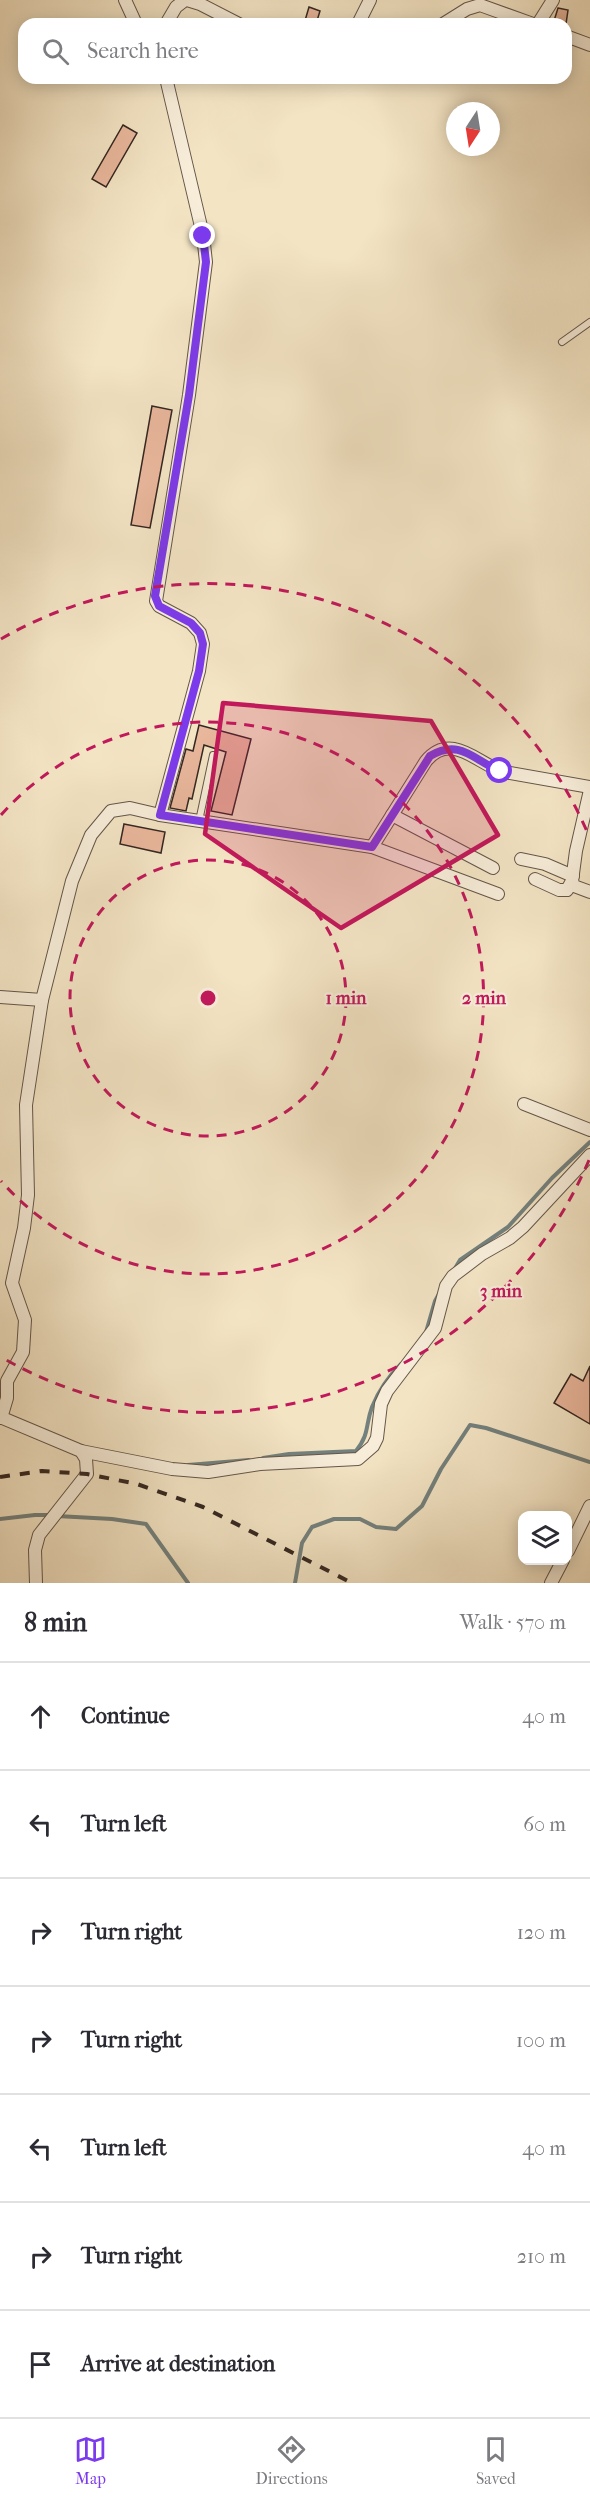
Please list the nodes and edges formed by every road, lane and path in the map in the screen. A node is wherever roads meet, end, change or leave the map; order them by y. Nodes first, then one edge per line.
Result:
1 (125, 0) edge
2 (186, 0) edge
3 (370, 0) edge
4 (553, 0) edge
5 (133, 18) edge
6 (169, 18) edge
7 (227, 18) edge
8 (360, 18) edge
9 (453, 18) edge
10 (516, 18) edge
11 (542, 18) edge
12 (572, 38) edge
13 (590, 45) edge
14 (167, 84) edge
15 (590, 322) edge
16 (562, 342) dead end
17 (213, 755) dead end
18 (590, 788) edge
19 (160, 815) junction
20 (392, 815) junction
21 (199, 821) junction
22 (372, 847) junction
23 (521, 859) dead end
24 (494, 868) dead end
25 (535, 879) dead end
26 (573, 879) junction
27 (590, 892) edge
28 (498, 894) dead end
29 (0, 997) edge
30 (42, 1000) junction
31 (524, 1104) dead end
32 (590, 1130) edge
33 (590, 1155) edge
34 (0, 1417) edge
35 (81, 1451) junction
36 (590, 1506) edge
37 (572, 1541) edge
38 (560, 1565) edge
39 (36, 1583) edge
40 (551, 1583) edge

1 - 5 street
2 - 6 street
2 - 7 street
3 - 8 street
4 - 11 street
9 - 10 street
12 - 13 street
14 - 19 street
15 - 16 lane
17 - 21 lane
18 - 20 street
18 - 26 street
19 - 21 street
19 - 30 street
20 - 22 street
20 - 24 street
21 - 22 street
22 - 28 street
23 - 26 street
25 - 26 street
26 - 27 street
29 - 30 street
30 - 34 street
31 - 32 street
33 - 35 street
34 - 35 street
35 - 39 street
36 - 37 street
38 - 40 street

